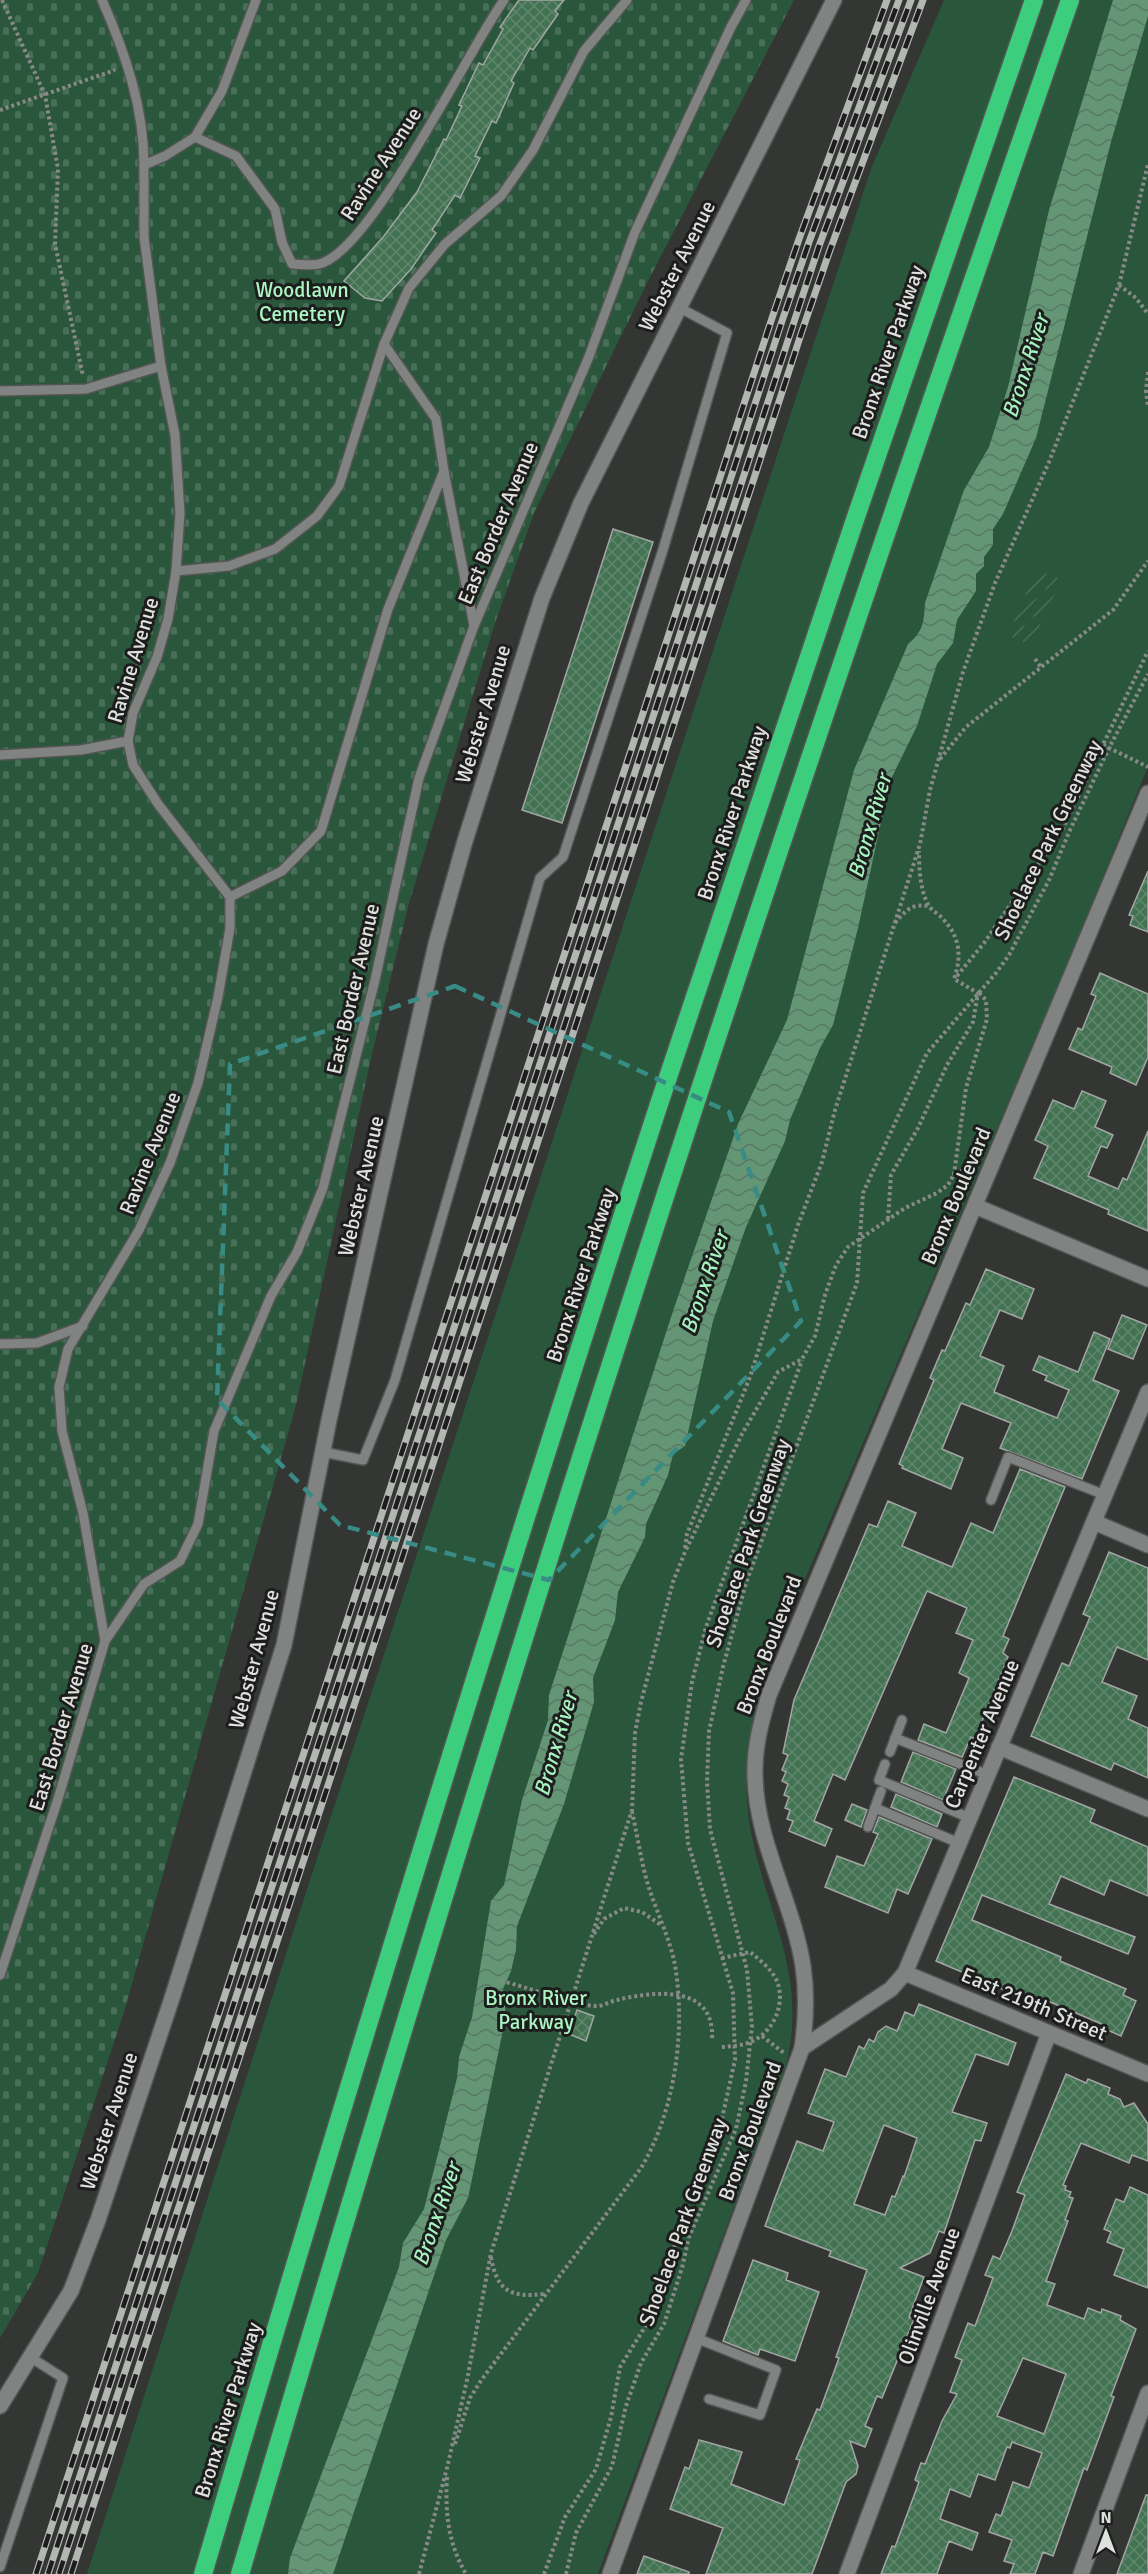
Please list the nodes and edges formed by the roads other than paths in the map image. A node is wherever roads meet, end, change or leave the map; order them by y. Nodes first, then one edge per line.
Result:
1 (102, 0) edge
2 (256, 0) edge
3 (504, 0) edge
4 (627, 0) edge
5 (747, 0) edge
6 (834, 0) edge
7 (1035, 0) edge
8 (1070, 0) edge
9 (195, 137) junction
10 (144, 165) junction
11 (680, 308) junction
12 (384, 344) junction
13 (161, 366) junction
14 (0, 391) edge
15 (444, 471) junction
16 (176, 571) junction
17 (474, 626) junction
18 (128, 741) junction
19 (0, 755) edge
20 (1148, 793) edge
21 (230, 897) junction
22 (975, 1206) junction
23 (1148, 1279) edge
24 (83, 1326) junction
25 (0, 1344) edge
26 (1148, 1392) edge
27 (323, 1452) junction
28 (1105, 1495) junction
29 (991, 1500) dead end
30 (1094, 1522) junction
31 (1148, 1545) edge
32 (105, 1641) junction
33 (902, 1720) dead end
34 (895, 1738) junction
35 (999, 1747) junction
36 (890, 1752) dead end
37 (885, 1764) dead end
38 (988, 1775) junction
39 (881, 1791) dead end
40 (875, 1808) junction
41 (1148, 1809) edge
42 (970, 1818) junction
43 (868, 1827) dead end
44 (959, 1843) junction
45 (905, 1973) junction
46 (0, 1975) edge
47 (1049, 2033) junction
48 (796, 2053) junction
49 (1148, 2074) edge
50 (696, 2338) junction
51 (30, 2357) junction
52 (1148, 2393) edge
53 (709, 2399) dead end
54 (0, 2406) edge
55 (0, 2567) edge
56 (203, 2574) edge
57 (240, 2574) edge
58 (610, 2574) edge
59 (847, 2574) edge
60 (1081, 2574) edge

1 - 10 lane, Ravine Avenue
2 - 9 lane
3 - 9 lane, Ravine Avenue
4 - 12 lane
5 - 17 lane, East Border Avenue
6 - 11 street, Webster Avenue
7 - 56 highway, Bronx River Parkway
8 - 57 highway
9 - 10 lane
10 - 13 lane, Ravine Avenue
11 - 27 street, Webster Avenue
11 - 27 lane
12 - 15 lane
12 - 16 lane
13 - 14 lane
13 - 16 lane, Ravine Avenue
15 - 17 lane
15 - 21 lane
16 - 18 lane, Ravine Avenue
17 - 32 lane, East Border Avenue
18 - 19 lane
18 - 21 lane, Ravine Avenue
20 - 22 street, Bronx Boulevard
21 - 24 lane, Ravine Avenue
22 - 23 street
22 - 48 street, Bronx Boulevard
24 - 25 lane
24 - 32 lane, Ravine Avenue
26 - 28 street, Carpenter Avenue
27 - 51 street, Webster Avenue
28 - 29 lane
28 - 30 street, Carpenter Avenue
30 - 31 street
30 - 35 street, Carpenter Avenue
32 - 46 lane, East Border Avenue
33 - 34 lane
34 - 36 lane
34 - 38 lane
35 - 38 street, Carpenter Avenue
35 - 41 street
37 - 42 lane
38 - 42 street, Carpenter Avenue
39 - 40 lane
40 - 43 lane
40 - 44 lane
42 - 44 street, Carpenter Avenue
44 - 45 street, Carpenter Avenue
45 - 47 street, East 219th Street
45 - 48 street, Carpenter Avenue
47 - 49 street, East 219th Street
47 - 59 street, Olinville Avenue
48 - 50 street, Bronx Boulevard
50 - 53 lane
50 - 58 street, Bronx Boulevard
51 - 54 street, Webster Avenue
51 - 55 lane
52 - 60 street

